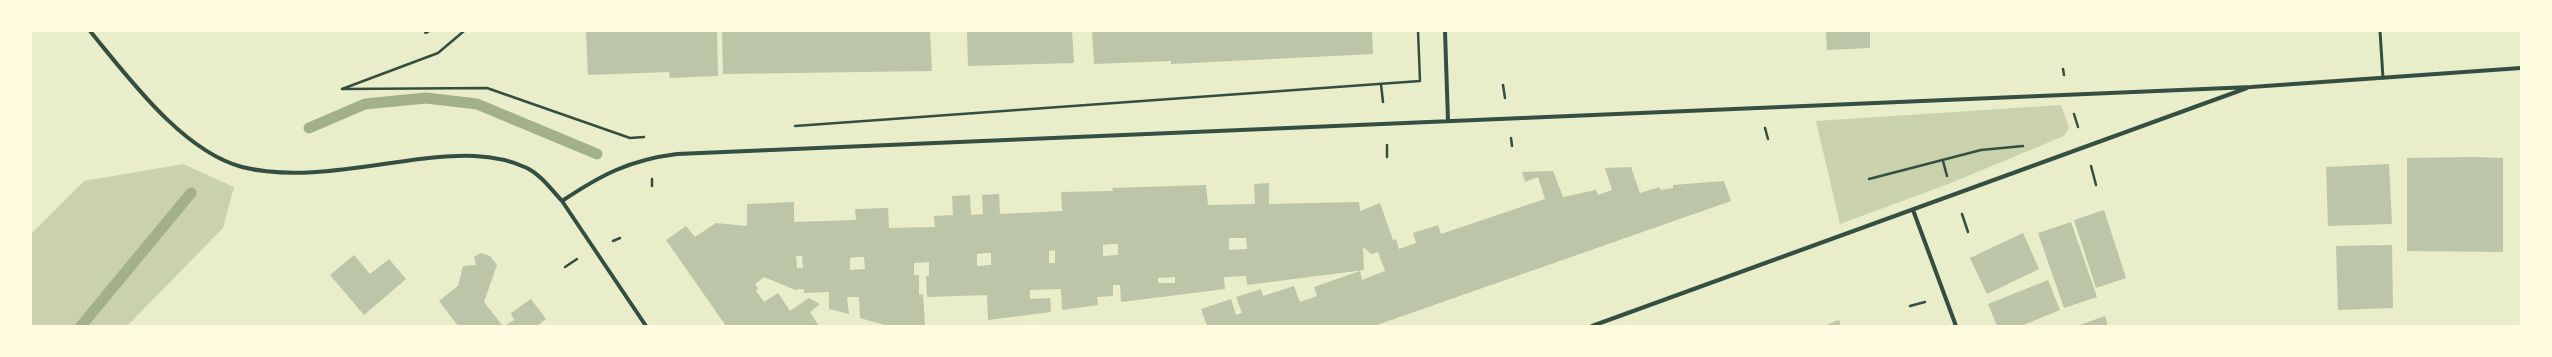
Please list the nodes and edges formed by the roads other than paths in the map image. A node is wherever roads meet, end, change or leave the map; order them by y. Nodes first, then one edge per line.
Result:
1 (90, 31) edge
2 (1445, 31) edge
3 (2380, 31) edge
4 (2521, 68) edge
5 (2383, 78) junction
6 (2251, 87) junction
7 (1448, 121) junction
8 (562, 201) junction
9 (1913, 210) junction
10 (646, 326) edge
11 (1592, 326) edge
12 (1956, 326) edge

1 - 8 street
2 - 7 street
3 - 5 lane
4 - 5 street
5 - 6 street
6 - 7 street
6 - 9 street
7 - 8 street
8 - 10 street
9 - 11 street
9 - 12 street

